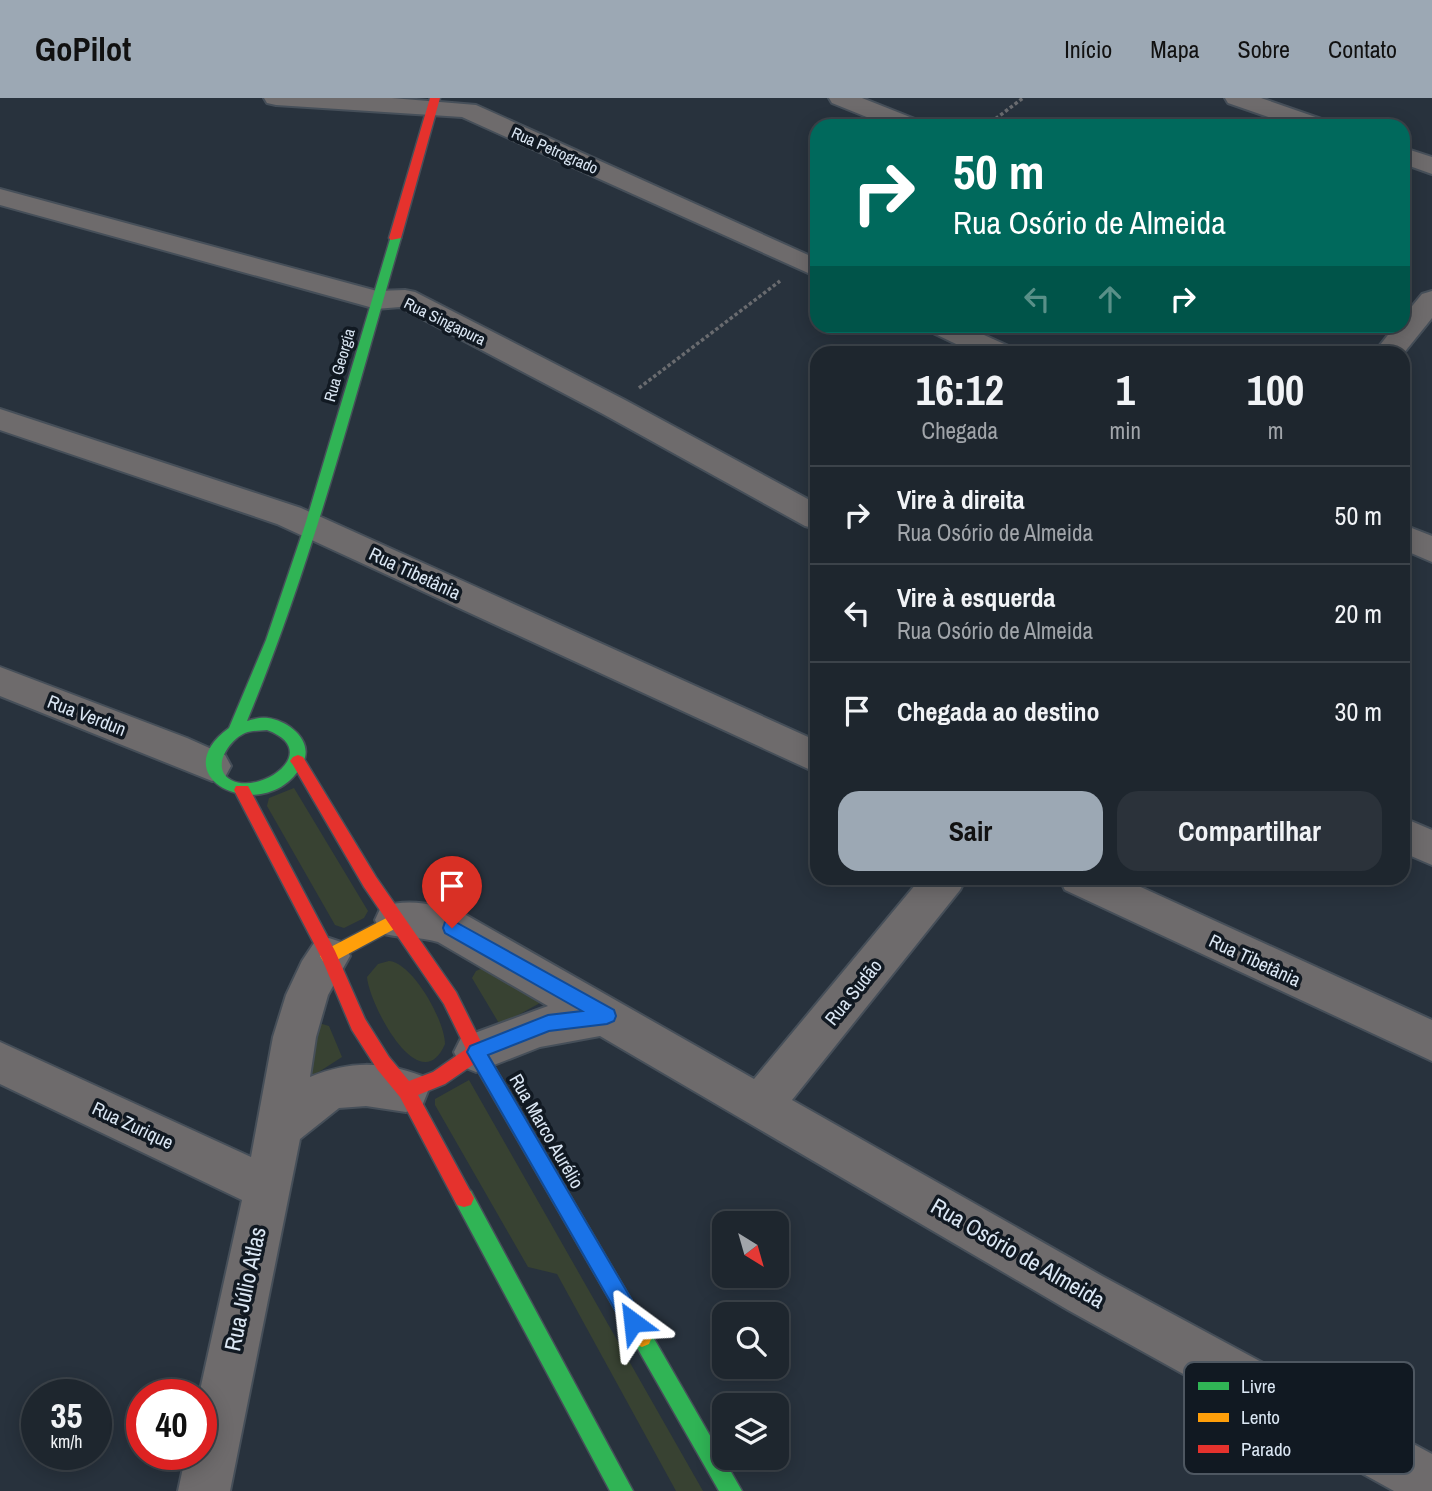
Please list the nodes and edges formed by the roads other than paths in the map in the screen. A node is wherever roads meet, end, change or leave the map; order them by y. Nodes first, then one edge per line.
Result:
1 (276, 98) edge
2 (841, 98) edge
3 (1237, 98) edge
4 (434, 102) edge
5 (894, 119) edge
6 (1298, 119) edge
7 (1410, 158) edge
8 (1432, 166) edge
9 (0, 197) edge
10 (810, 266) edge
11 (376, 300) junction
12 (1432, 300) edge
13 (1415, 327) edge
14 (956, 333) edge
15 (1409, 333) edge
16 (985, 346) edge
17 (1395, 346) edge
18 (0, 419) edge
19 (810, 514) edge
20 (312, 525) junction
21 (1410, 540) edge
22 (1432, 550) edge
23 (273, 640) junction
24 (0, 681) edge
25 (271, 685) dead end
26 (275, 711) dead end
27 (284, 729) junction
28 (223, 746) junction
29 (810, 755) edge
30 (298, 761) junction
31 (242, 790) junction
32 (1410, 837) edge
33 (1432, 849) edge
34 (940, 885) edge
35 (1094, 885) edge
36 (396, 920) junction
37 (329, 956) junction
38 (607, 1016) junction
39 (1432, 1041) edge
40 (476, 1052) junction
41 (0, 1062) edge
42 (406, 1091) junction
43 (760, 1105) junction
44 (280, 1128) junction
45 (266, 1188) junction
46 (1211, 1362) edge
47 (1414, 1473) edge
48 (1432, 1483) edge
49 (204, 1491) edge
50 (622, 1491) edge
51 (731, 1491) edge

1 - 4 street, Rua Petrogrado
2 - 5 street
3 - 6 street
4 - 10 street, Rua Petrogrado
4 - 11 street, Rua Georgia
7 - 8 street
9 - 11 street, Rua Singapura
11 - 19 street, Rua Singapura
11 - 20 street, Rua Georgia
12 - 13 street
14 - 16 street
15 - 17 street
18 - 20 street, Rua Tibetânia
20 - 23 street, Rua Georgia
20 - 29 street, Rua Tibetânia
21 - 22 street
23 - 25 street, Rua Georgia
23 - 28 street, Rua Georgia
24 - 28 street, Rua Verdun
26 - 27 street
27 - 28 street
27 - 30 street
28 - 31 street
30 - 31 street
30 - 36 street, Rua Marco Aurélio
31 - 37 street
32 - 33 street
34 - 43 street, Rua Sudão
35 - 39 street, Rua Tibetânia
36 - 37 street
36 - 38 street, Rua Osório de Almeida
36 - 40 street, Rua Marco Aurélio
37 - 42 street
37 - 44 street, Rua Júlio Atlas
38 - 40 street
38 - 43 street, Rua Osório de Almeida
40 - 42 street
40 - 51 street, Rua Marco Aurélio
41 - 45 street, Rua Zurique
42 - 44 street
42 - 50 street
43 - 46 street, Rua Osório de Almeida
44 - 45 street, Rua Júlio Atlas
45 - 49 street, Rua Júlio Atlas
47 - 48 street, Rua Osório de Almeida

